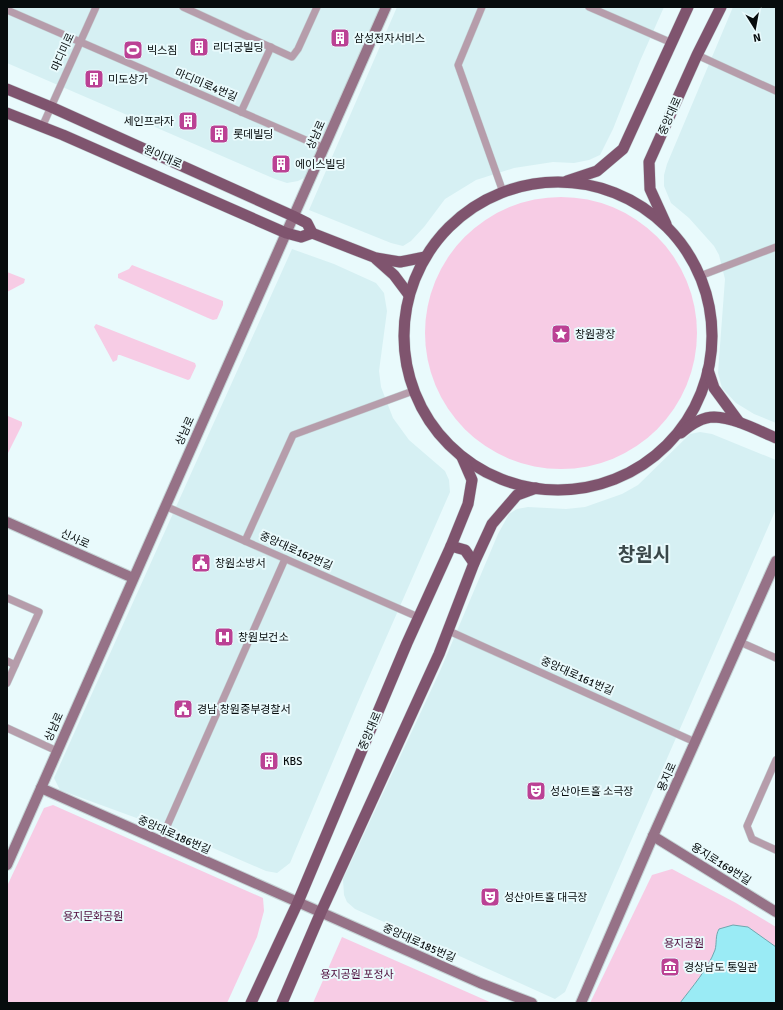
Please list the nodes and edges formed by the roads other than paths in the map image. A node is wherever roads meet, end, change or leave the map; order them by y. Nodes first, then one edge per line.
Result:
1 (96, 7) edge
2 (183, 7) edge
3 (317, 7) edge
4 (386, 7) edge
5 (482, 7) edge
6 (589, 7) edge
7 (688, 7) edge
8 (721, 7) edge
9 (7, 10) edge
10 (80, 42) junction
11 (672, 43) junction
12 (271, 47) junction
13 (697, 55) junction
14 (7, 89) edge
15 (776, 91) edge
16 (51, 107) junction
17 (241, 112) junction
18 (7, 113) edge
19 (42, 127) junction
20 (324, 148) junction
21 (563, 182) junction
22 (503, 192) junction
23 (293, 216) junction
24 (668, 228) junction
25 (286, 233) junction
26 (312, 233) junction
27 (776, 247) edge
28 (425, 257) junction
29 (376, 258) junction
30 (700, 276) junction
31 (409, 295) junction
32 (708, 370) junction
33 (413, 390) junction
34 (739, 422) junction
35 (776, 438) edge
36 (664, 447) junction
37 (462, 456) junction
38 (537, 488) junction
39 (165, 506) junction
40 (7, 522) edge
41 (245, 541) junction
42 (451, 546) junction
43 (286, 558) junction
44 (776, 561) edge
45 (474, 563) junction
46 (134, 578) junction
47 (7, 598) edge
48 (418, 617) junction
49 (449, 631) junction
50 (740, 642) junction
51 (776, 658) edge
52 (7, 661) edge
53 (15, 665) junction
54 (7, 683) edge
55 (7, 728) edge
56 (695, 742) junction
57 (57, 751) junction
58 (776, 760) edge
59 (41, 788) junction
60 (653, 836) junction
61 (160, 842) junction
62 (776, 850) edge
63 (8, 860) edge
64 (298, 902) junction
65 (321, 912) junction
66 (776, 912) edge
67 (251, 1003) edge
68 (282, 1003) edge
69 (532, 1003) edge
70 (581, 1003) edge

1 - 10 street, 마디미로
2 - 12 street
3 - 12 street
4 - 20 main road, 상남로
5 - 22 street
6 - 11 street
7 - 11 main road
8 - 13 main road, 중앙대로
9 - 10 street, 마디미로4번길
10 - 16 street, 마디미로
10 - 17 street, 마디미로4번길
11 - 21 main road
12 - 17 street
13 - 15 street
13 - 24 main road, 중앙대로
14 - 16 main road, 원이대로
16 - 19 street, 마디미로
16 - 23 main road, 원이대로
17 - 20 street, 마디미로4번길
18 - 19 main road, 원이대로
19 - 25 main road, 원이대로
20 - 23 main road, 상남로
21 - 22 main road
21 - 24 main road
22 - 28 main road
23 - 25 main road, 상남로
23 - 26 main road, 원이대로
24 - 30 main road
25 - 26 main road, 원이대로
25 - 39 main road, 상남로
26 - 29 main road, 원이대로
27 - 30 street
28 - 29 main road, 원이대로
28 - 31 main road
29 - 31 main road, 원이대로
30 - 32 main road
31 - 33 main road
32 - 34 main road
32 - 36 main road
33 - 37 main road
33 - 41 street
34 - 35 main road
34 - 36 main road
36 - 38 main road
37 - 38 main road
37 - 42 main road, 중앙대로
38 - 45 main road
39 - 41 street, 중앙대로162번길
39 - 46 main road, 상남로
40 - 46 main road, 신사로
41 - 43 street, 중앙대로162번길
42 - 45 main road
42 - 48 main road, 중앙대로
43 - 48 street, 중앙대로162번길
43 - 61 street
44 - 50 main road, 용지로
45 - 49 main road
46 - 57 main road, 상남로
47 - 53 street
48 - 64 main road, 중앙대로
49 - 56 street, 중앙대로161번길
49 - 65 main road
50 - 51 street
50 - 56 main road, 용지로
52 - 53 street
53 - 54 street
55 - 57 street
56 - 60 main road, 용지로
57 - 59 main road, 상남로
58 - 62 street
59 - 61 main road, 중앙대로186번길
59 - 63 main road, 상남로
60 - 66 main road, 용지로169번길
60 - 70 main road, 용지로
61 - 64 main road, 중앙대로186번길
64 - 65 main road, 중앙대로185번길
64 - 67 main road, 중앙대로
65 - 68 main road
65 - 69 main road, 중앙대로185번길

